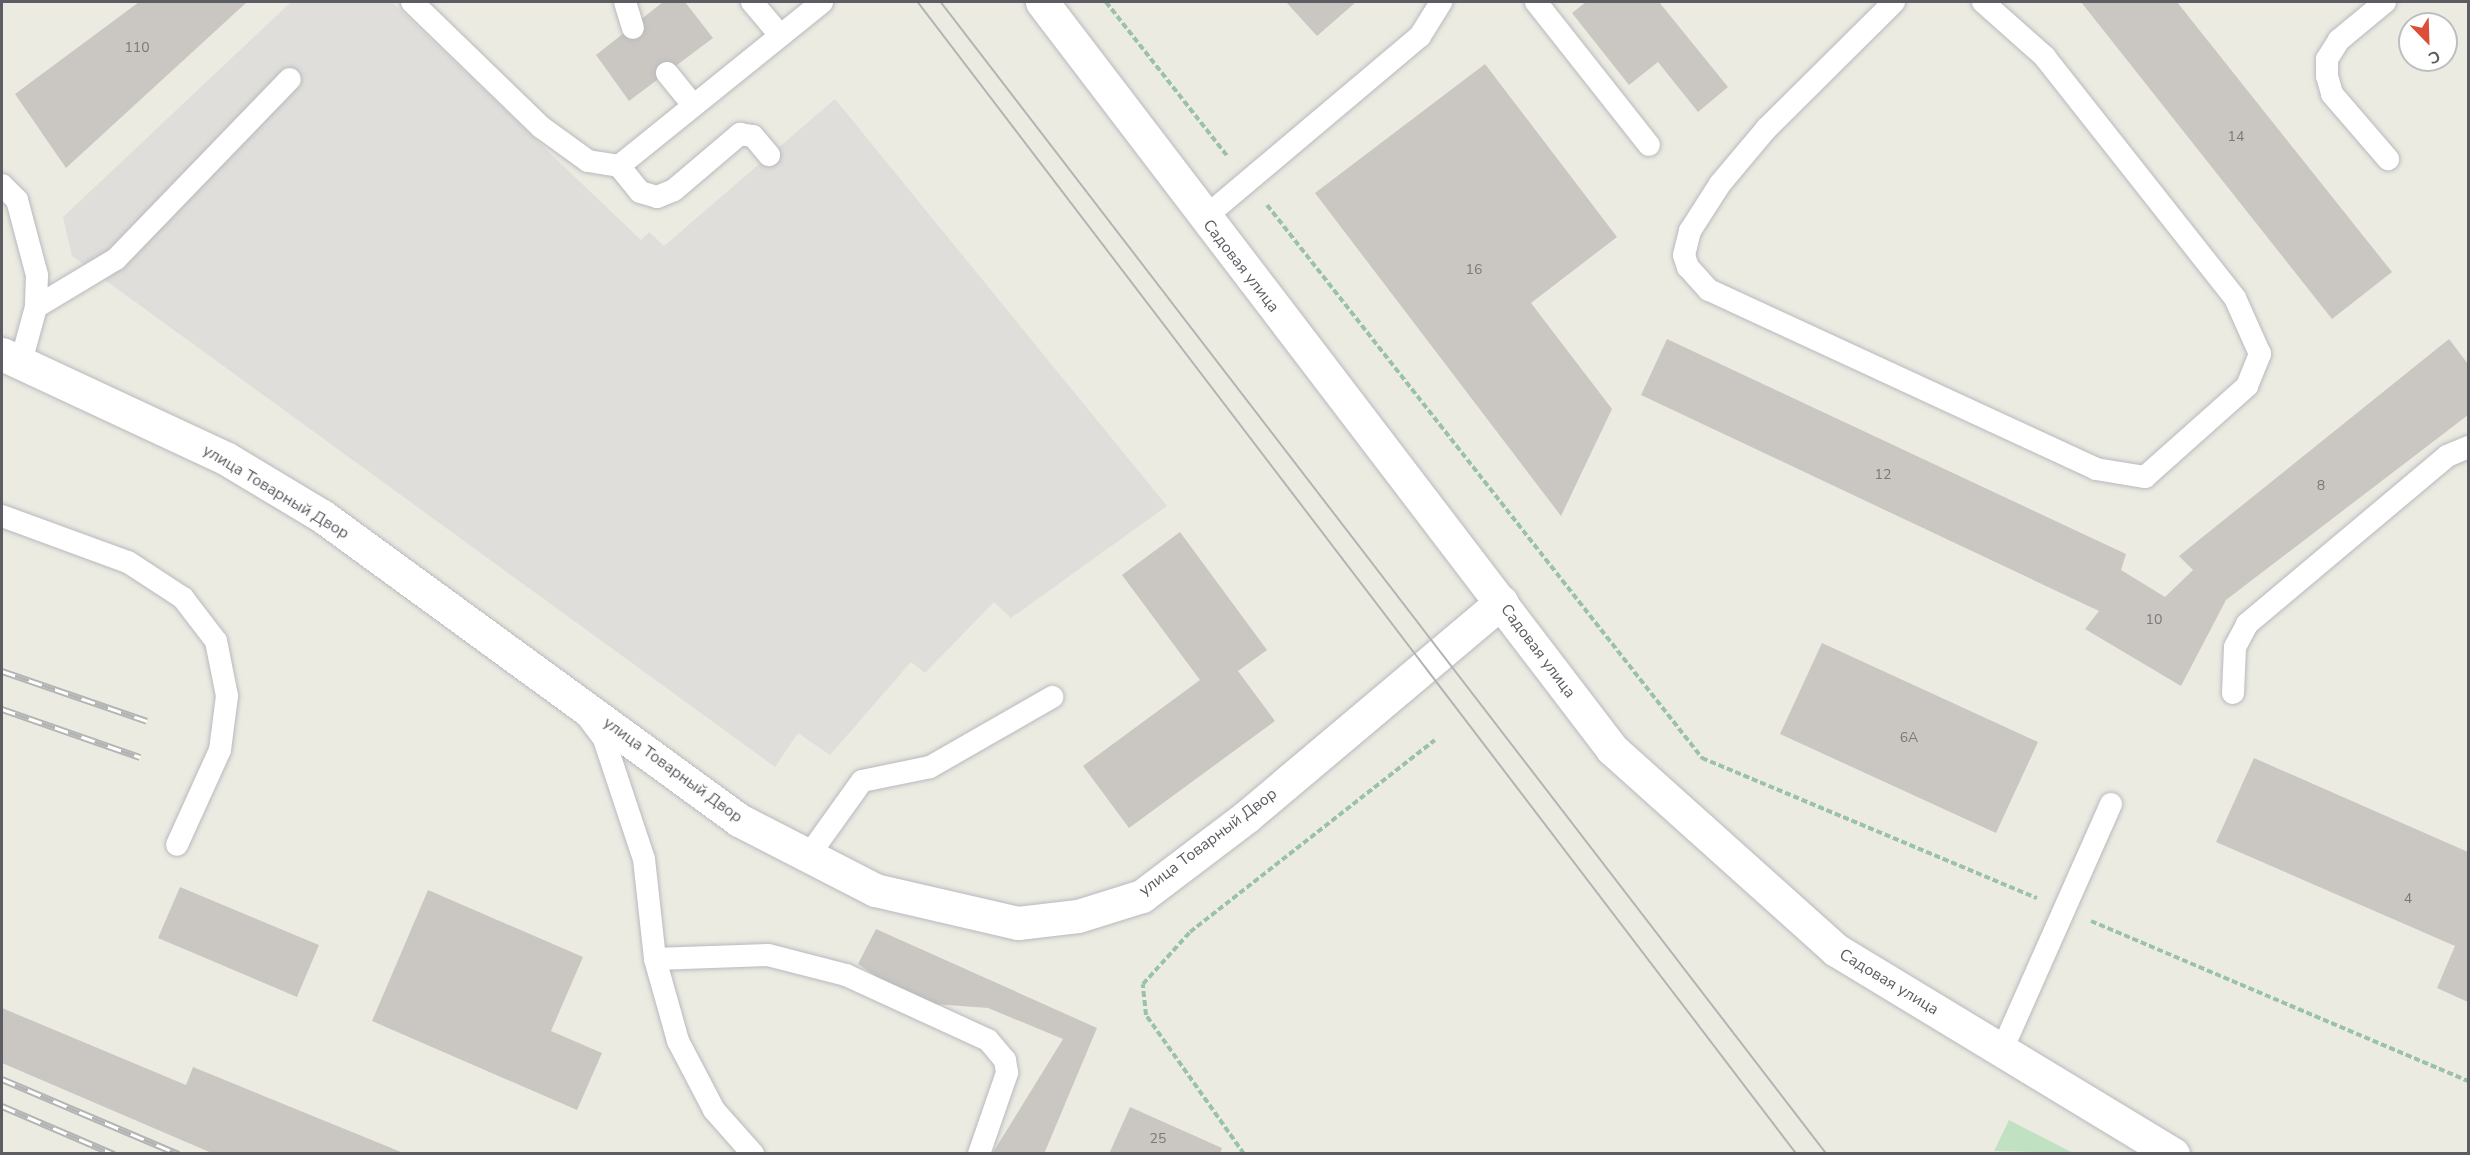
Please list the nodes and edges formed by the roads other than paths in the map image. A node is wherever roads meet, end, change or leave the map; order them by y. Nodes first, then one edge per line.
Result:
1 (412, 2) edge
2 (625, 2) edge
3 (752, 2) edge
4 (822, 2) edge
5 (1042, 2) edge
6 (1441, 2) edge
7 (1536, 2) edge
8 (1894, 2) edge
9 (1983, 2) edge
10 (2385, 2) edge
11 (633, 28) dead end
12 (780, 35) junction
13 (667, 73) dead end
14 (290, 79) dead end
15 (693, 105) junction
16 (1649, 145) dead end
17 (769, 155) dead end
18 (2388, 159) dead end
19 (619, 166) junction
20 (2, 185) edge
21 (1204, 218) junction
22 (36, 307) junction
23 (11, 358) edge
24 (2469, 447) edge
25 (2, 516) edge
26 (1501, 602) junction
27 (2233, 693) dead end
28 (1052, 697) dead end
29 (574, 698) junction
30 (2111, 804) dead end
31 (177, 845) dead end
32 (809, 855) junction
33 (655, 959) junction
34 (2002, 1050) junction
35 (753, 1154) edge
36 (979, 1154) edge
37 (2173, 1154) edge

1 - 19 lane
2 - 11 lane
3 - 12 lane
4 - 12 lane
5 - 21 street, Садовая улица
6 - 21 lane
7 - 16 lane
8 - 9 lane
10 - 18 lane
12 - 15 lane
13 - 15 lane
14 - 22 lane
15 - 19 lane
17 - 19 lane
20 - 22 lane
21 - 26 street, Садовая улица
22 - 23 lane
23 - 29 street, улица Товарный Двор
24 - 27 lane
25 - 31 lane
26 - 32 street, улица Товарный Двор
26 - 34 street, Садовая улица
28 - 32 lane
29 - 32 street, улица Товарный Двор
29 - 33 lane
30 - 34 lane
33 - 35 lane
33 - 36 lane
34 - 37 street, Садовая улица

